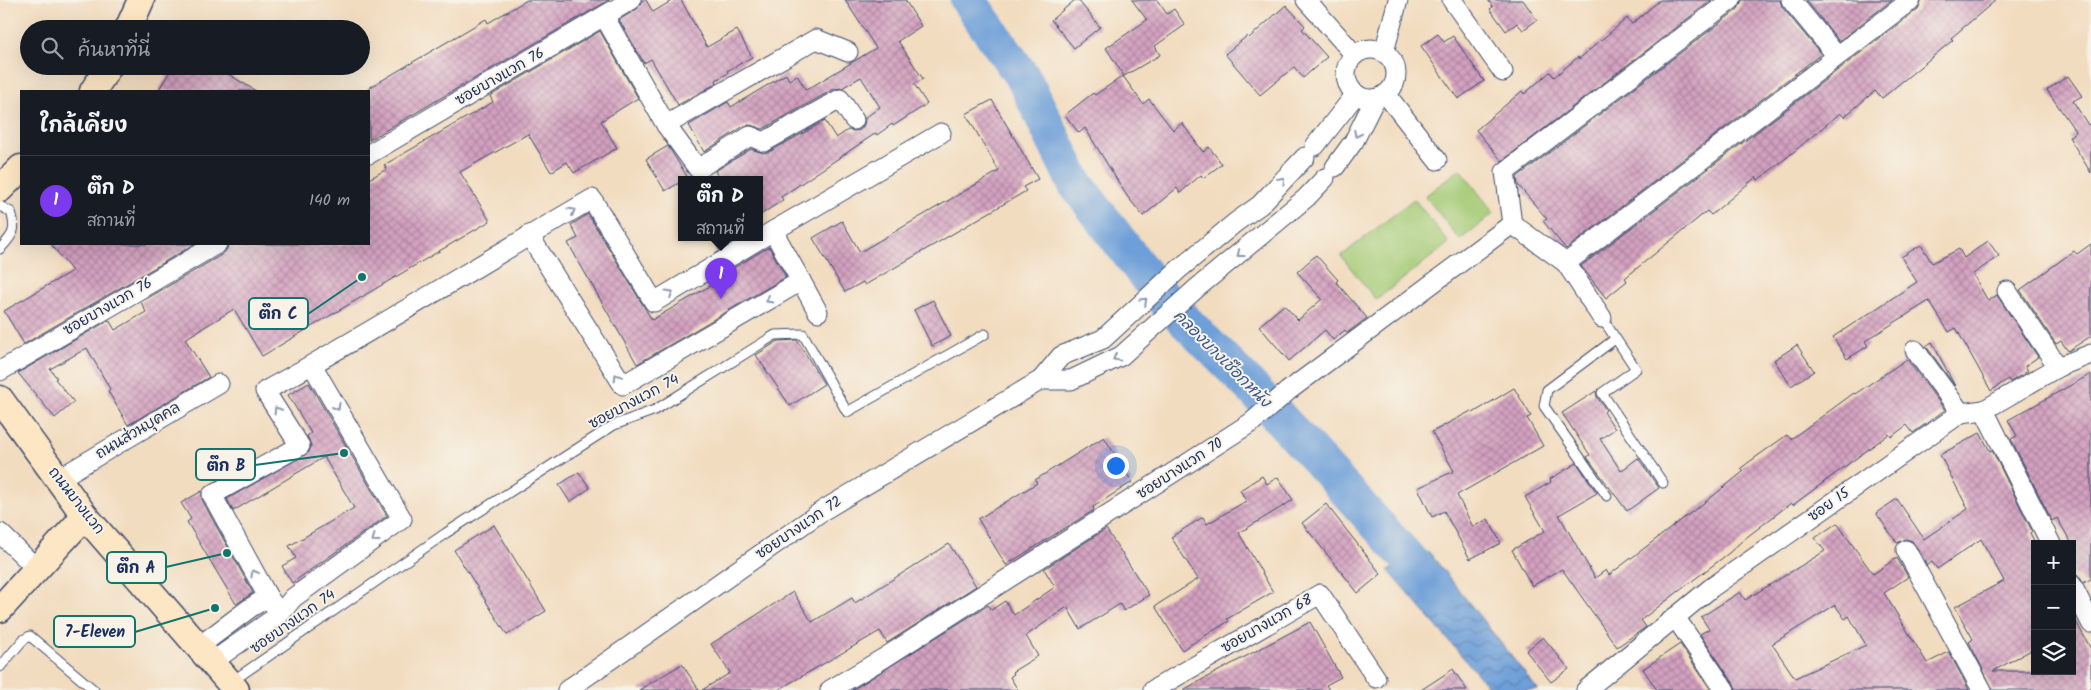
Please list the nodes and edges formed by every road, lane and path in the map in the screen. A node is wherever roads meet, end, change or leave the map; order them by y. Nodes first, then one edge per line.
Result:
1 (141, 0) edge
2 (631, 0) edge
3 (1306, 0) edge
4 (1398, 0) edge
5 (1452, 0) edge
6 (1731, 0) edge
7 (1791, 0) edge
8 (1910, 0) edge
9 (604, 16) junction
10 (132, 20) edge
11 (848, 52) dead end
12 (1384, 52) junction
13 (1354, 54) junction
14 (1837, 56) junction
15 (1503, 72) dead end
16 (103, 75) edge
17 (94, 90) edge
18 (1356, 94) junction
19 (1381, 97) junction
20 (854, 120) dead end
21 (666, 125) junction
22 (941, 133) dead end
23 (370, 153) edge
24 (1437, 160) dead end
25 (20, 169) edge
26 (0, 189) edge
27 (0, 206) edge
28 (1512, 224) junction
29 (773, 231) junction
30 (530, 235) junction
31 (763, 237) edge
32 (756, 241) edge
33 (214, 245) edge
34 (0, 249) edge
35 (1566, 263) junction
36 (801, 281) junction
37 (2007, 291) dead end
38 (815, 305) dead end
39 (1602, 318) joint
40 (985, 334) dead end
41 (1615, 339) junction
42 (1915, 350) dead end
43 (2091, 354) edge
44 (312, 365) junction
45 (2058, 367) junction
46 (0, 371) edge
47 (1041, 380) junction
48 (218, 384) dead end
49 (0, 399) edge
50 (1984, 410) junction
51 (1961, 413) junction
52 (58, 479) junction
53 (1663, 483) dead end
54 (1607, 496) dead end
55 (85, 516) junction
56 (0, 533) edge
57 (2049, 540) edge
58 (1906, 550) dead end
59 (37, 569) junction
60 (2076, 593) edge
61 (268, 598) junction
62 (0, 610) edge
63 (280, 614) junction
64 (1675, 616) junction
65 (2091, 623) edge
66 (205, 655) junction
67 (0, 666) edge
68 (1376, 678) dead end
69 (229, 688) edge
70 (94, 690) edge
71 (567, 690) edge
72 (830, 690) edge
73 (1153, 690) edge
74 (1586, 690) edge
75 (1725, 690) edge
76 (1982, 690) edge

1 - 10 main road
2 - 9 street, ซอยบางแวก 76
3 - 13 street
4 - 12 street
5 - 15 street
6 - 28 street
7 - 14 street
8 - 14 street
9 - 21 street
9 - 23 street, ซอยบางแวก 76
11 - 21 street
12 - 13 street
12 - 19 street
13 - 18 street
14 - 35 street
16 - 17 main road
18 - 19 street
47 -> 18 street
19 - 24 street
19 -> 47 street
20 - 21 street
22 - 29 street
25 - 26 main road
27 - 34 lane
28 - 35 street
28 - 72 street, ซอยบางแวก 70
31 -> 29 street
29 - 36 street
30 -> 32 street
36 -> 30 street
30 - 44 street
33 - 46 street, ซอยบางแวก 76
35 - 39 street
36 - 38 street
37 - 45 street
39 - 41 lane
40 - 69 lane, ซอยบางแวก 74
41 - 53 lane
41 - 54 lane
42 - 51 street
43 - 45 street, ซอย 15
61 -> 44 street
44 -> 63 street
45 - 50 street, ซอย 15
47 - 71 street, ซอยบางแวก 72
48 - 52 street, ถนนส่วนบุคคล
49 - 52 main road, ถนนบางแวก
50 - 51 street, ซอย 15
50 - 57 street
51 - 64 street, ซอย 15
52 - 55 main road, ถนนบางแวก
55 - 59 main road
55 - 66 main road, ถนนบางแวก
56 - 59 street
58 - 76 street
59 - 62 main road
60 - 65 street
61 - 63 street
61 - 66 street
63 - 66 street
64 - 74 street, ซอย 15
64 - 75 street
66 - 69 main road, ถนนบางแวก
67 - 70 lane
68 - 73 street, ซอยบางแวก 68

